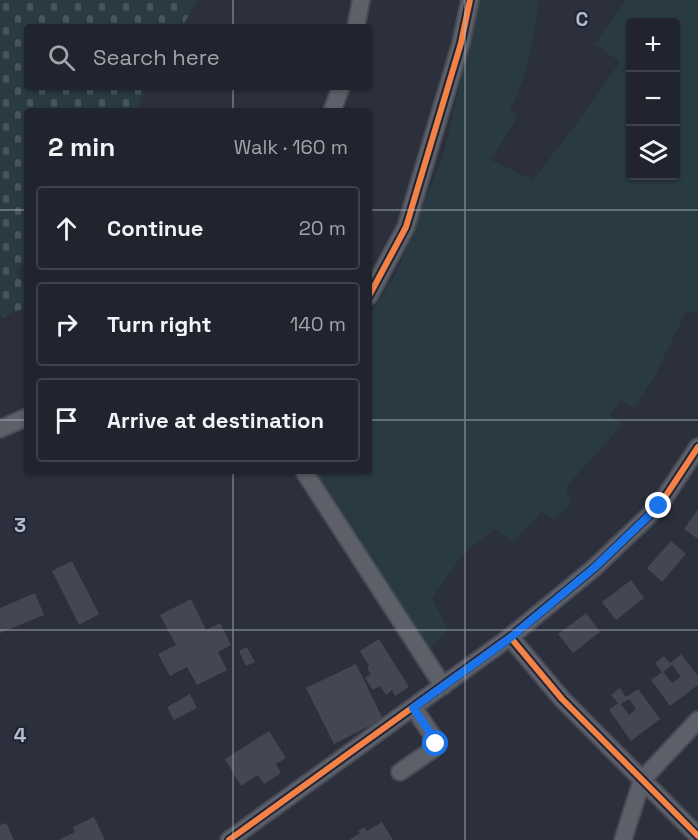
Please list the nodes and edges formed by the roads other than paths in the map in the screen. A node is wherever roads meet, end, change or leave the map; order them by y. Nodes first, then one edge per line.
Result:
1 (361, 0) edge
2 (470, 0) edge
3 (357, 24) edge
4 (340, 90) edge
5 (333, 108) edge
6 (372, 290) edge
7 (24, 418) edge
8 (0, 429) edge
9 (698, 447) edge
10 (305, 474) edge
11 (510, 638) junction
12 (443, 686) junction
13 (413, 708) junction
14 (698, 720) edge
15 (400, 772) dead end
16 (642, 780) junction
17 (698, 836) edge
18 (229, 840) edge
19 (624, 840) edge

1 - 3 street
2 - 6 street
4 - 5 street
7 - 8 street
9 - 11 street
10 - 12 street
11 - 12 street
11 - 16 street
12 - 13 street
13 - 15 street
13 - 18 street
14 - 16 street
16 - 17 street
16 - 19 street

